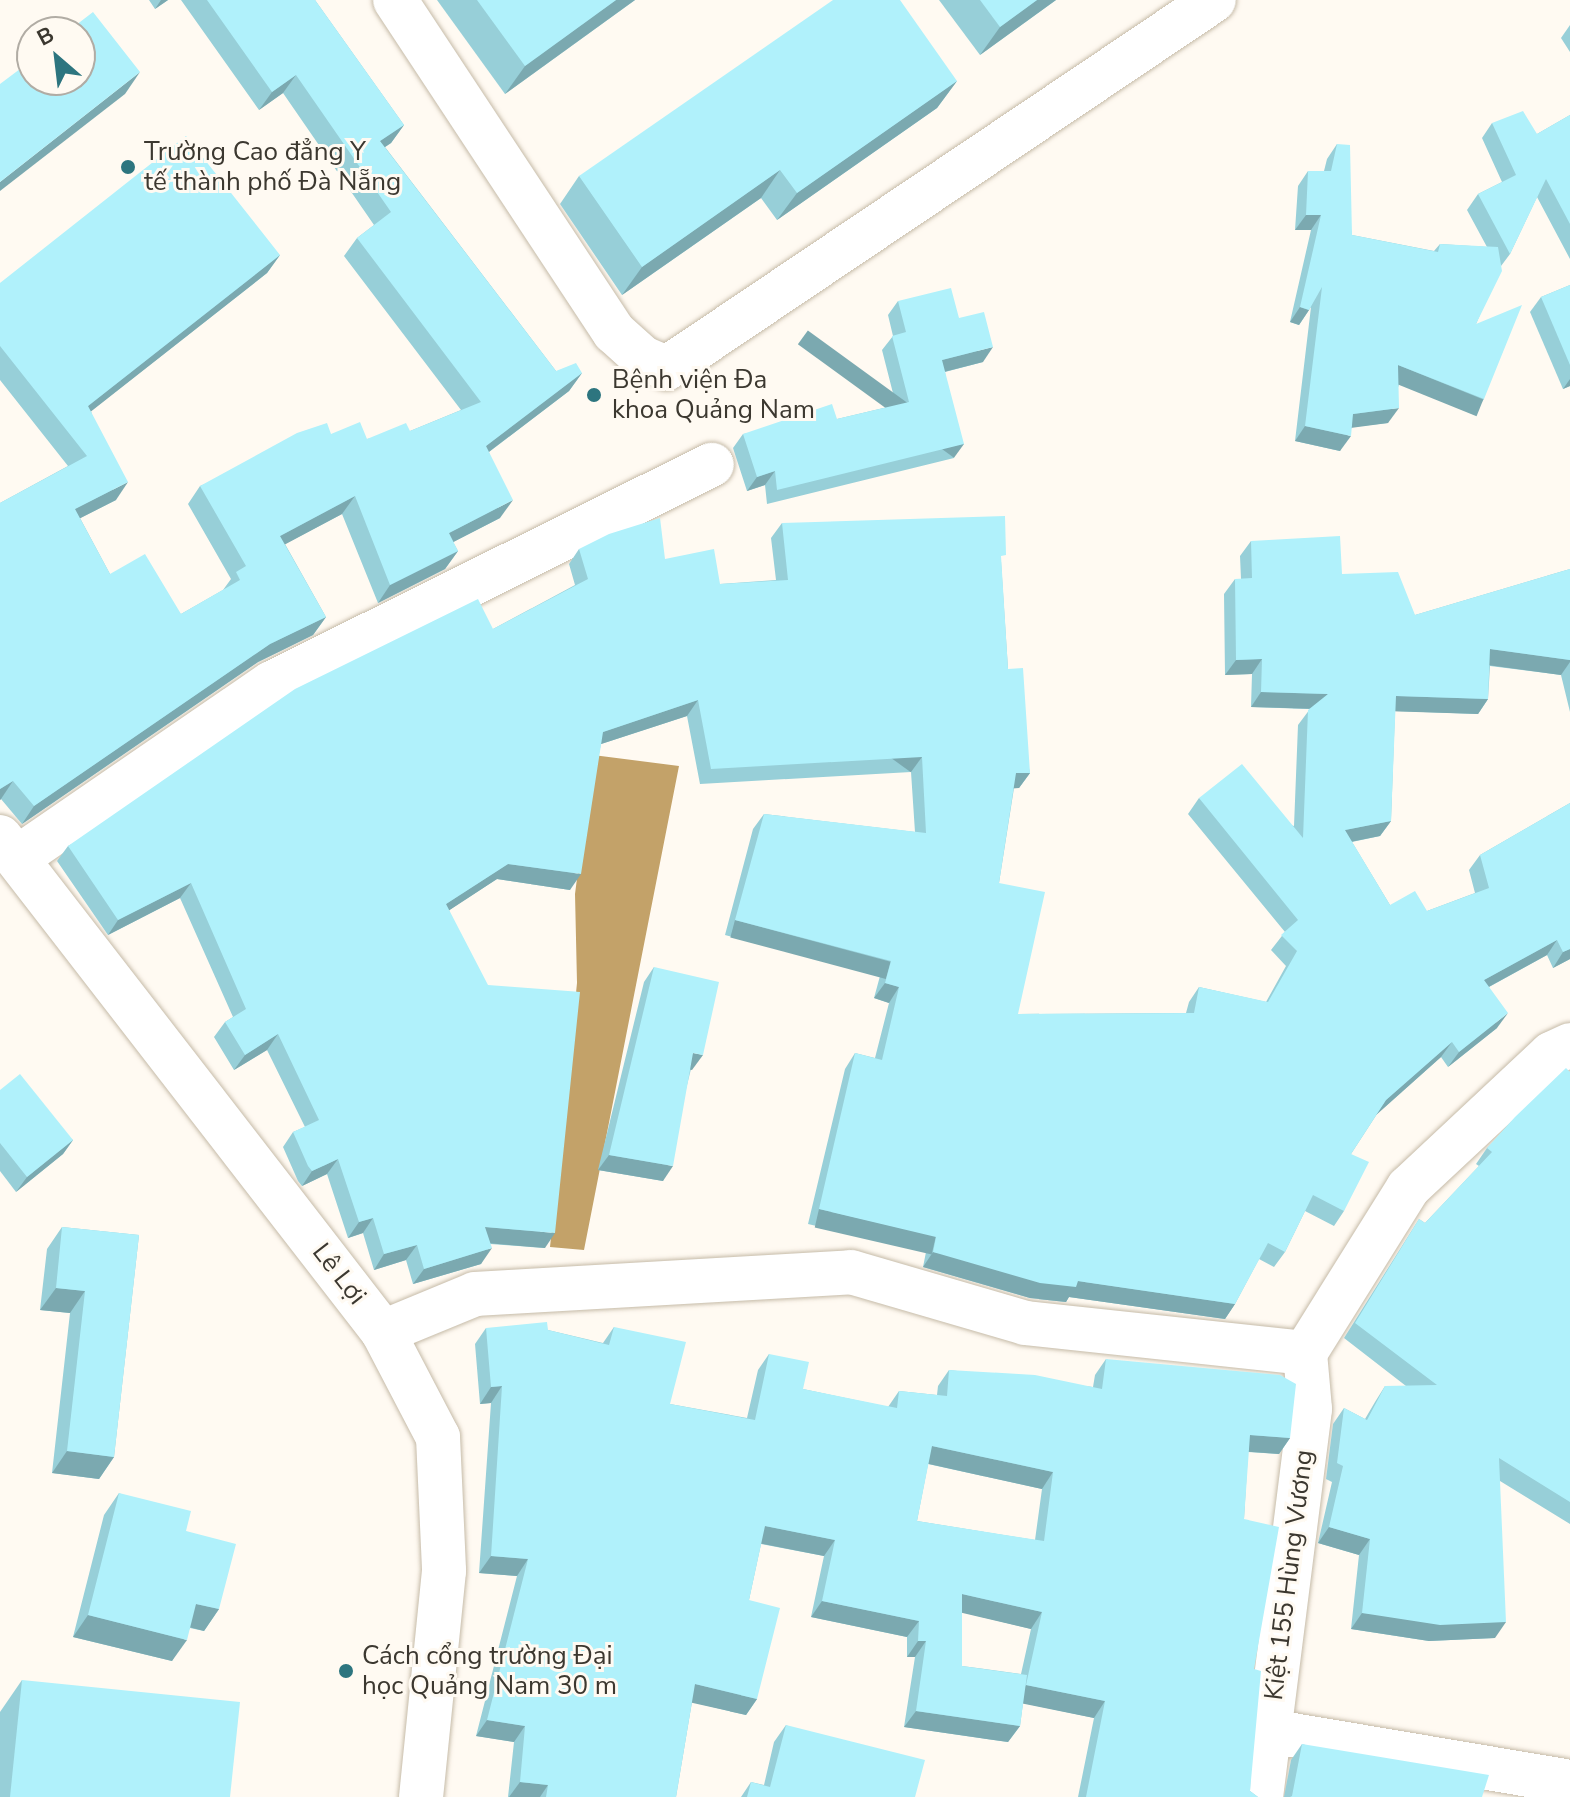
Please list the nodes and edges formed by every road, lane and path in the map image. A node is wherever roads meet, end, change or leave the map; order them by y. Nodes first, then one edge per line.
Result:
1 (395, 0) edge
2 (1214, 0) edge
3 (712, 465) dead end
4 (9, 848) edge
5 (1570, 1045) edge
6 (383, 1332) junction
7 (1305, 1353) junction
8 (1269, 1731) junction
9 (1570, 1782) edge
10 (421, 1797) edge
11 (1261, 1797) edge

1 - 2 street
3 - 4 street
4 - 6 street, Lê Lợi
5 - 7 street
6 - 7 street
6 - 10 street, Lê Lợi
7 - 8 street, Kiệt 155 Hùng Vương
8 - 9 street
8 - 11 street, Kiệt 155 Hùng Vương

